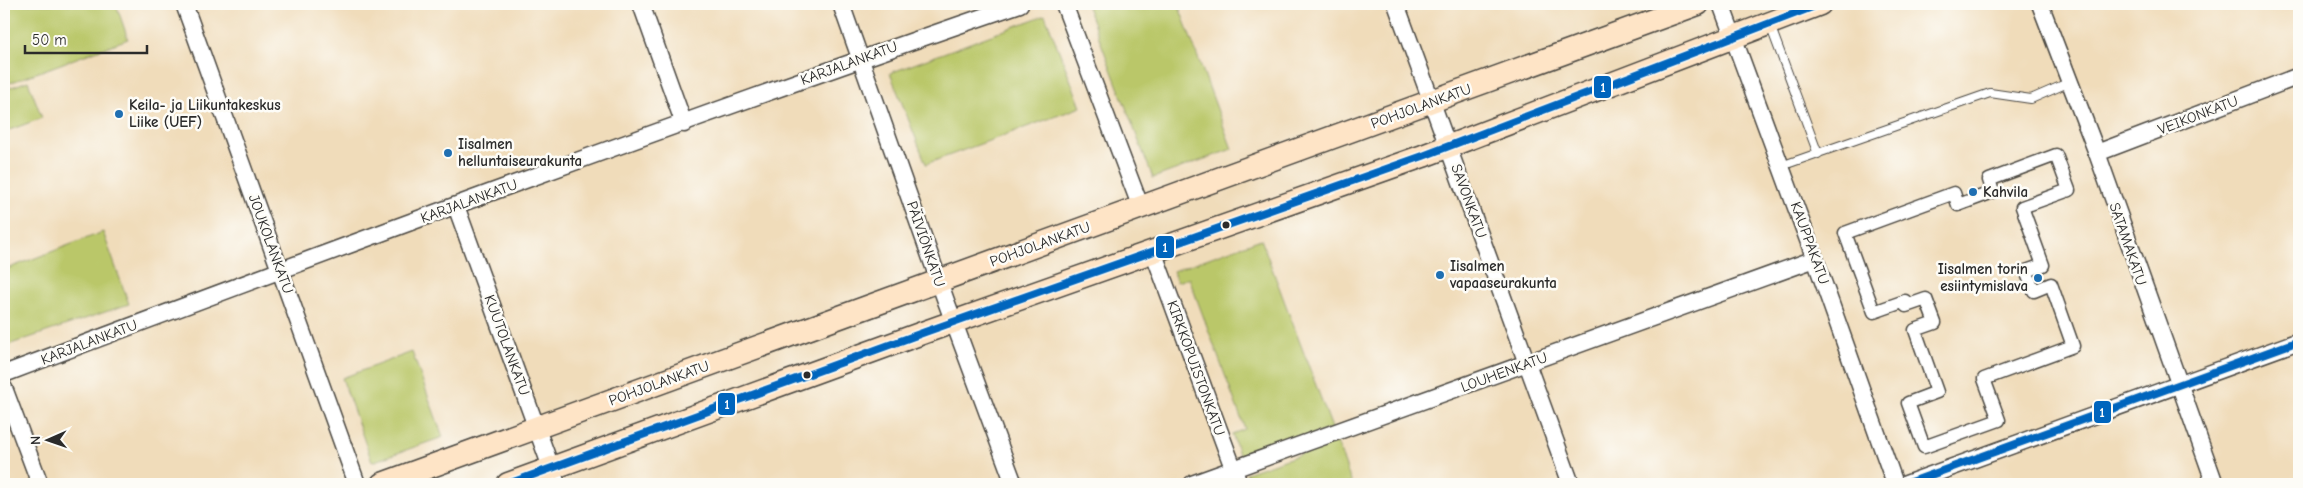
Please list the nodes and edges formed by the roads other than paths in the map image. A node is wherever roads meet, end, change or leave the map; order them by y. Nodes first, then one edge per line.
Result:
1 (184, 4) edge
2 (641, 4) edge
3 (841, 4) edge
4 (1020, 4) edge
5 (1064, 4) edge
6 (1396, 4) edge
7 (1698, 4) edge
8 (1721, 4) edge
9 (1820, 4) edge
10 (2040, 4) edge
11 (1769, 23) junction
12 (1732, 36) junction
13 (861, 58) junction
14 (2299, 76) edge
15 (2070, 82) junction
16 (1433, 102) junction
17 (684, 124) junction
18 (1449, 146) junction
19 (1818, 154) junction
20 (2097, 154) junction
21 (1781, 166) junction
22 (456, 206) junction
23 (1141, 208) junction
24 (1153, 252) junction
25 (1816, 259) junction
26 (281, 269) junction
27 (940, 280) junction
28 (954, 322) junction
29 (2299, 341) edge
30 (1527, 364) junction
31 (4, 374) edge
32 (2179, 385) junction
33 (4, 388) edge
34 (1999, 420) joint
35 (536, 427) junction
36 (554, 476) edge
37 (1236, 477) edge
38 (40, 484) edge
39 (357, 484) edge
40 (382, 484) edge
41 (508, 484) edge
42 (1014, 484) edge
43 (1192, 484) edge
44 (1571, 484) edge
45 (1895, 484) edge
46 (1906, 484) edge
47 (2215, 484) edge

1 - 26 street, JOUKOLANKATU
2 - 17 street
3 - 13 street, PÄIVIÖNKATU
4 - 13 street, KARJALANKATU
5 - 23 street
6 - 16 street, SAVONKATU
7 - 16 main road, POHJOLANKATU
8 - 12 street, KAUPPAKATU
9 - 11 main road
10 - 15 street, SATAMAKATU
11 - 12 main road
11 - 19 lane
12 - 18 main road
12 - 21 street, KAUPPAKATU
13 - 17 street, KARJALANKATU
13 - 27 street, PÄIVIÖNKATU
14 - 20 street, VEIKONKATU
15 - 19 lane
15 - 20 street, SATAMAKATU
16 - 18 street, SAVONKATU
16 - 23 main road, POHJOLANKATU
17 - 22 street, KARJALANKATU
18 - 24 main road
18 - 30 street, SAVONKATU
19 - 21 lane
20 - 32 street, SATAMAKATU
21 - 25 street, KAUPPAKATU
22 - 26 street, KARJALANKATU
22 - 35 street, KUUTOLANKATU
23 - 27 main road, POHJOLANKATU
24 - 28 main road
24 - 37 street, KIRKKOPUISTONKATU
25 - 30 street, LOUHENKATU
25 - 45 street, KAUPPAKATU
26 - 31 street, KARJALANKATU
26 - 39 street, JOUKOLANKATU
27 - 28 street, PÄIVIÖNKATU
27 - 35 main road, POHJOLANKATU
28 - 36 main road
28 - 42 street, PÄIVIÖNKATU
29 - 32 street
30 - 37 street, LOUHENKATU
30 - 44 street, SAVONKATU
32 - 46 street
32 - 47 street, SATAMAKATU
33 - 38 street
34 - 34 street
35 - 36 street, KUUTOLANKATU
35 - 40 main road, POHJOLANKATU
36 - 41 main road
37 - 43 street, LOUHENKATU

